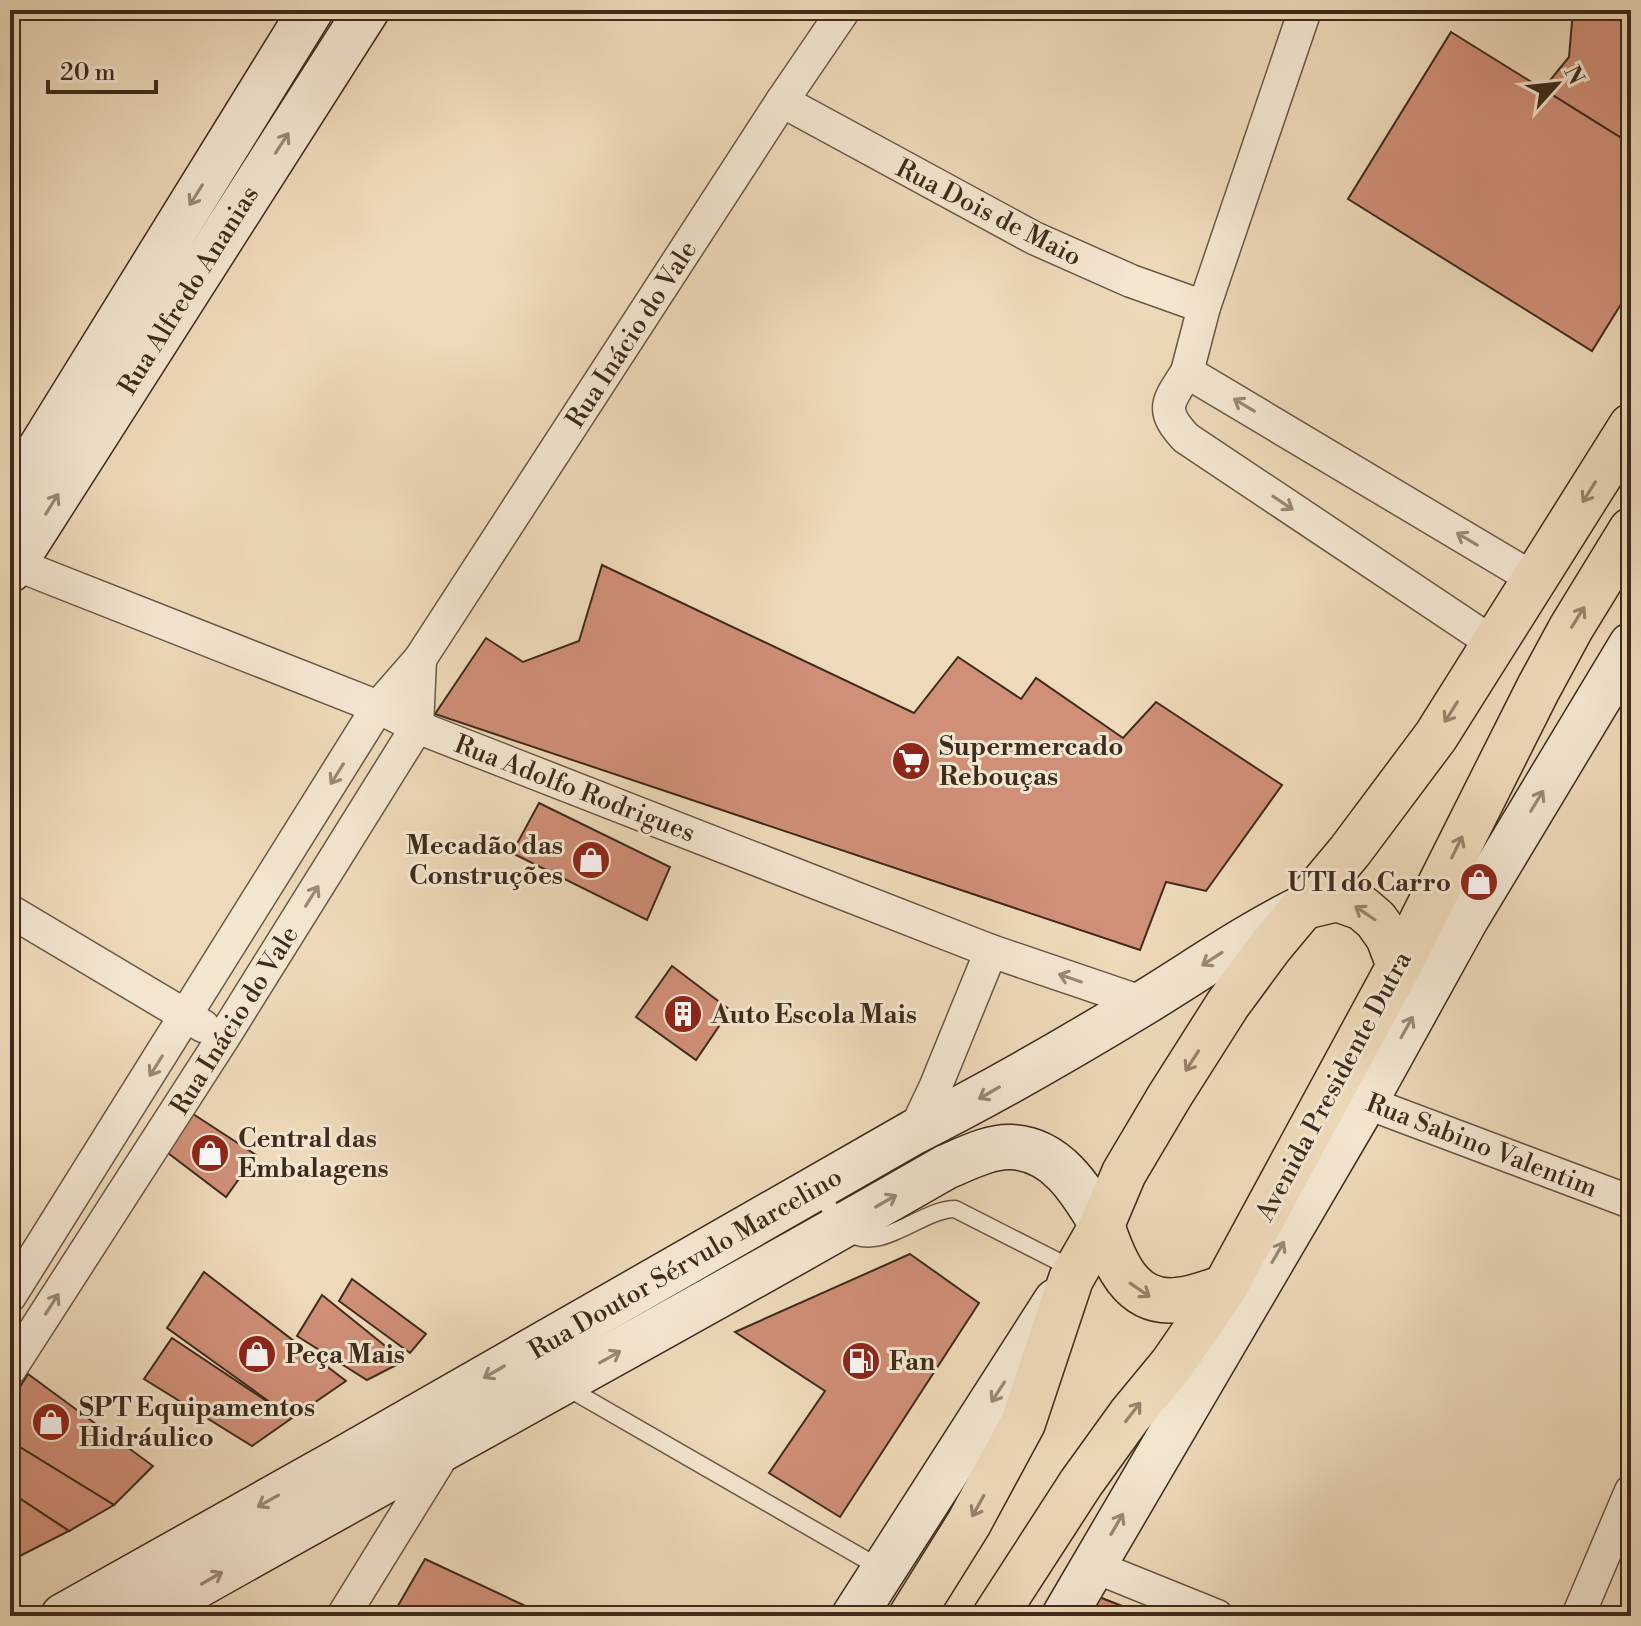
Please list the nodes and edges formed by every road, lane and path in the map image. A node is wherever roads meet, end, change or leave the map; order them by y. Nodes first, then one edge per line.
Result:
1 (311, 10) edge
2 (367, 10) edge
3 (844, 10) edge
4 (1305, 10) edge
5 (782, 101) junction
6 (1204, 307) junction
7 (1187, 372) junction
8 (1631, 426) edge
9 (10, 497) edge
10 (1631, 530) edge
11 (11, 565) edge
12 (1534, 579) junction
13 (1493, 643) junction
14 (1631, 645) edge
15 (420, 659) junction
16 (378, 707) junction
17 (417, 727) junction
18 (1304, 907) junction
19 (10, 911) edge
20 (991, 951) junction
21 (1399, 966) junction
22 (1144, 1003) junction
23 (187, 1016) junction
24 (223, 1038) junction
25 (1350, 1094) junction
26 (914, 1132) junction
27 (818, 1187) junction
28 (1631, 1202) edge
29 (1102, 1225) junction
30 (842, 1226) junction
31 (1073, 1274) junction
32 (1225, 1287) junction
33 (10, 1296) edge
34 (10, 1369) edge
35 (561, 1384) junction
36 (450, 1444) junction
37 (1631, 1491) edge
38 (1093, 1566) junction
39 (883, 1570) junction
40 (63, 1616) edge
41 (144, 1616) edge
42 (343, 1616) edge
43 (854, 1616) edge
44 (911, 1616) edge
45 (995, 1616) edge
46 (1064, 1616) edge
47 (1217, 1616) edge
48 (1578, 1616) edge

1 -> 9 main road, Rua Alfredo Ananias
11 -> 2 main road, Rua Alfredo Ananias
3 - 5 street, Rua Inácio do Vale
4 - 6 street
5 - 6 street, Rua Dois de Maio
5 - 15 street, Rua Inácio do Vale
6 - 7 street
12 -> 7 street
7 -> 13 street
8 -> 12 main road
21 -> 10 main road, Avenida Presidente Dutra
11 - 16 street, Rua Adolfo Rodrigues
12 - 13 main road
13 -> 18 main road
25 -> 14 main road, Avenida Presidente Dutra
15 - 16 street, Rua Inácio do Vale
15 - 17 street, Rua Inácio do Vale
16 - 17 street, Rua Adolfo Rodrigues
16 -> 23 street, Rua Inácio do Vale
17 - 20 street, Rua Adolfo Rodrigues
24 -> 17 street, Rua Inácio do Vale
21 -> 18 main road
18 -> 22 main road, Rua Doutor Sérvulo Marcelino
18 -> 29 main road
19 - 23 street
22 -> 20 street, Rua Adolfo Rodrigues
20 - 26 street
21 - 25 main road, Avenida Presidente Dutra
22 -> 26 main road, Rua Doutor Sérvulo Marcelino
23 - 24 street
23 -> 33 street, Rua Inácio do Vale
34 -> 24 street, Rua Inácio do Vale
25 - 28 street, Rua Sabino Valentim
25 - 32 main road, Avenida Presidente Dutra
38 -> 25 main road, Avenida Presidente Dutra
26 - 27 main road, Rua Doutor Sérvulo Marcelino
27 - 30 lane
27 -> 40 main road, Rua Doutor Sérvulo Marcelino
30 -> 29 main road, Rua Doutor Sérvulo Marcelino
29 - 31 main road
29 -> 32 main road
30 - 31 lane
35 -> 30 main road, Rua Doutor Sérvulo Marcelino
31 -> 39 main road
31 -> 44 main road
45 -> 32 main road, Avenida Presidente Dutra
35 - 36 main road, Rua Doutor Sérvulo Marcelino
35 - 39 lane
41 -> 36 main road, Rua Doutor Sérvulo Marcelino
36 - 42 street
37 - 48 street
38 - 46 main road, Avenida Presidente Dutra
38 - 47 street
39 - 43 main road

